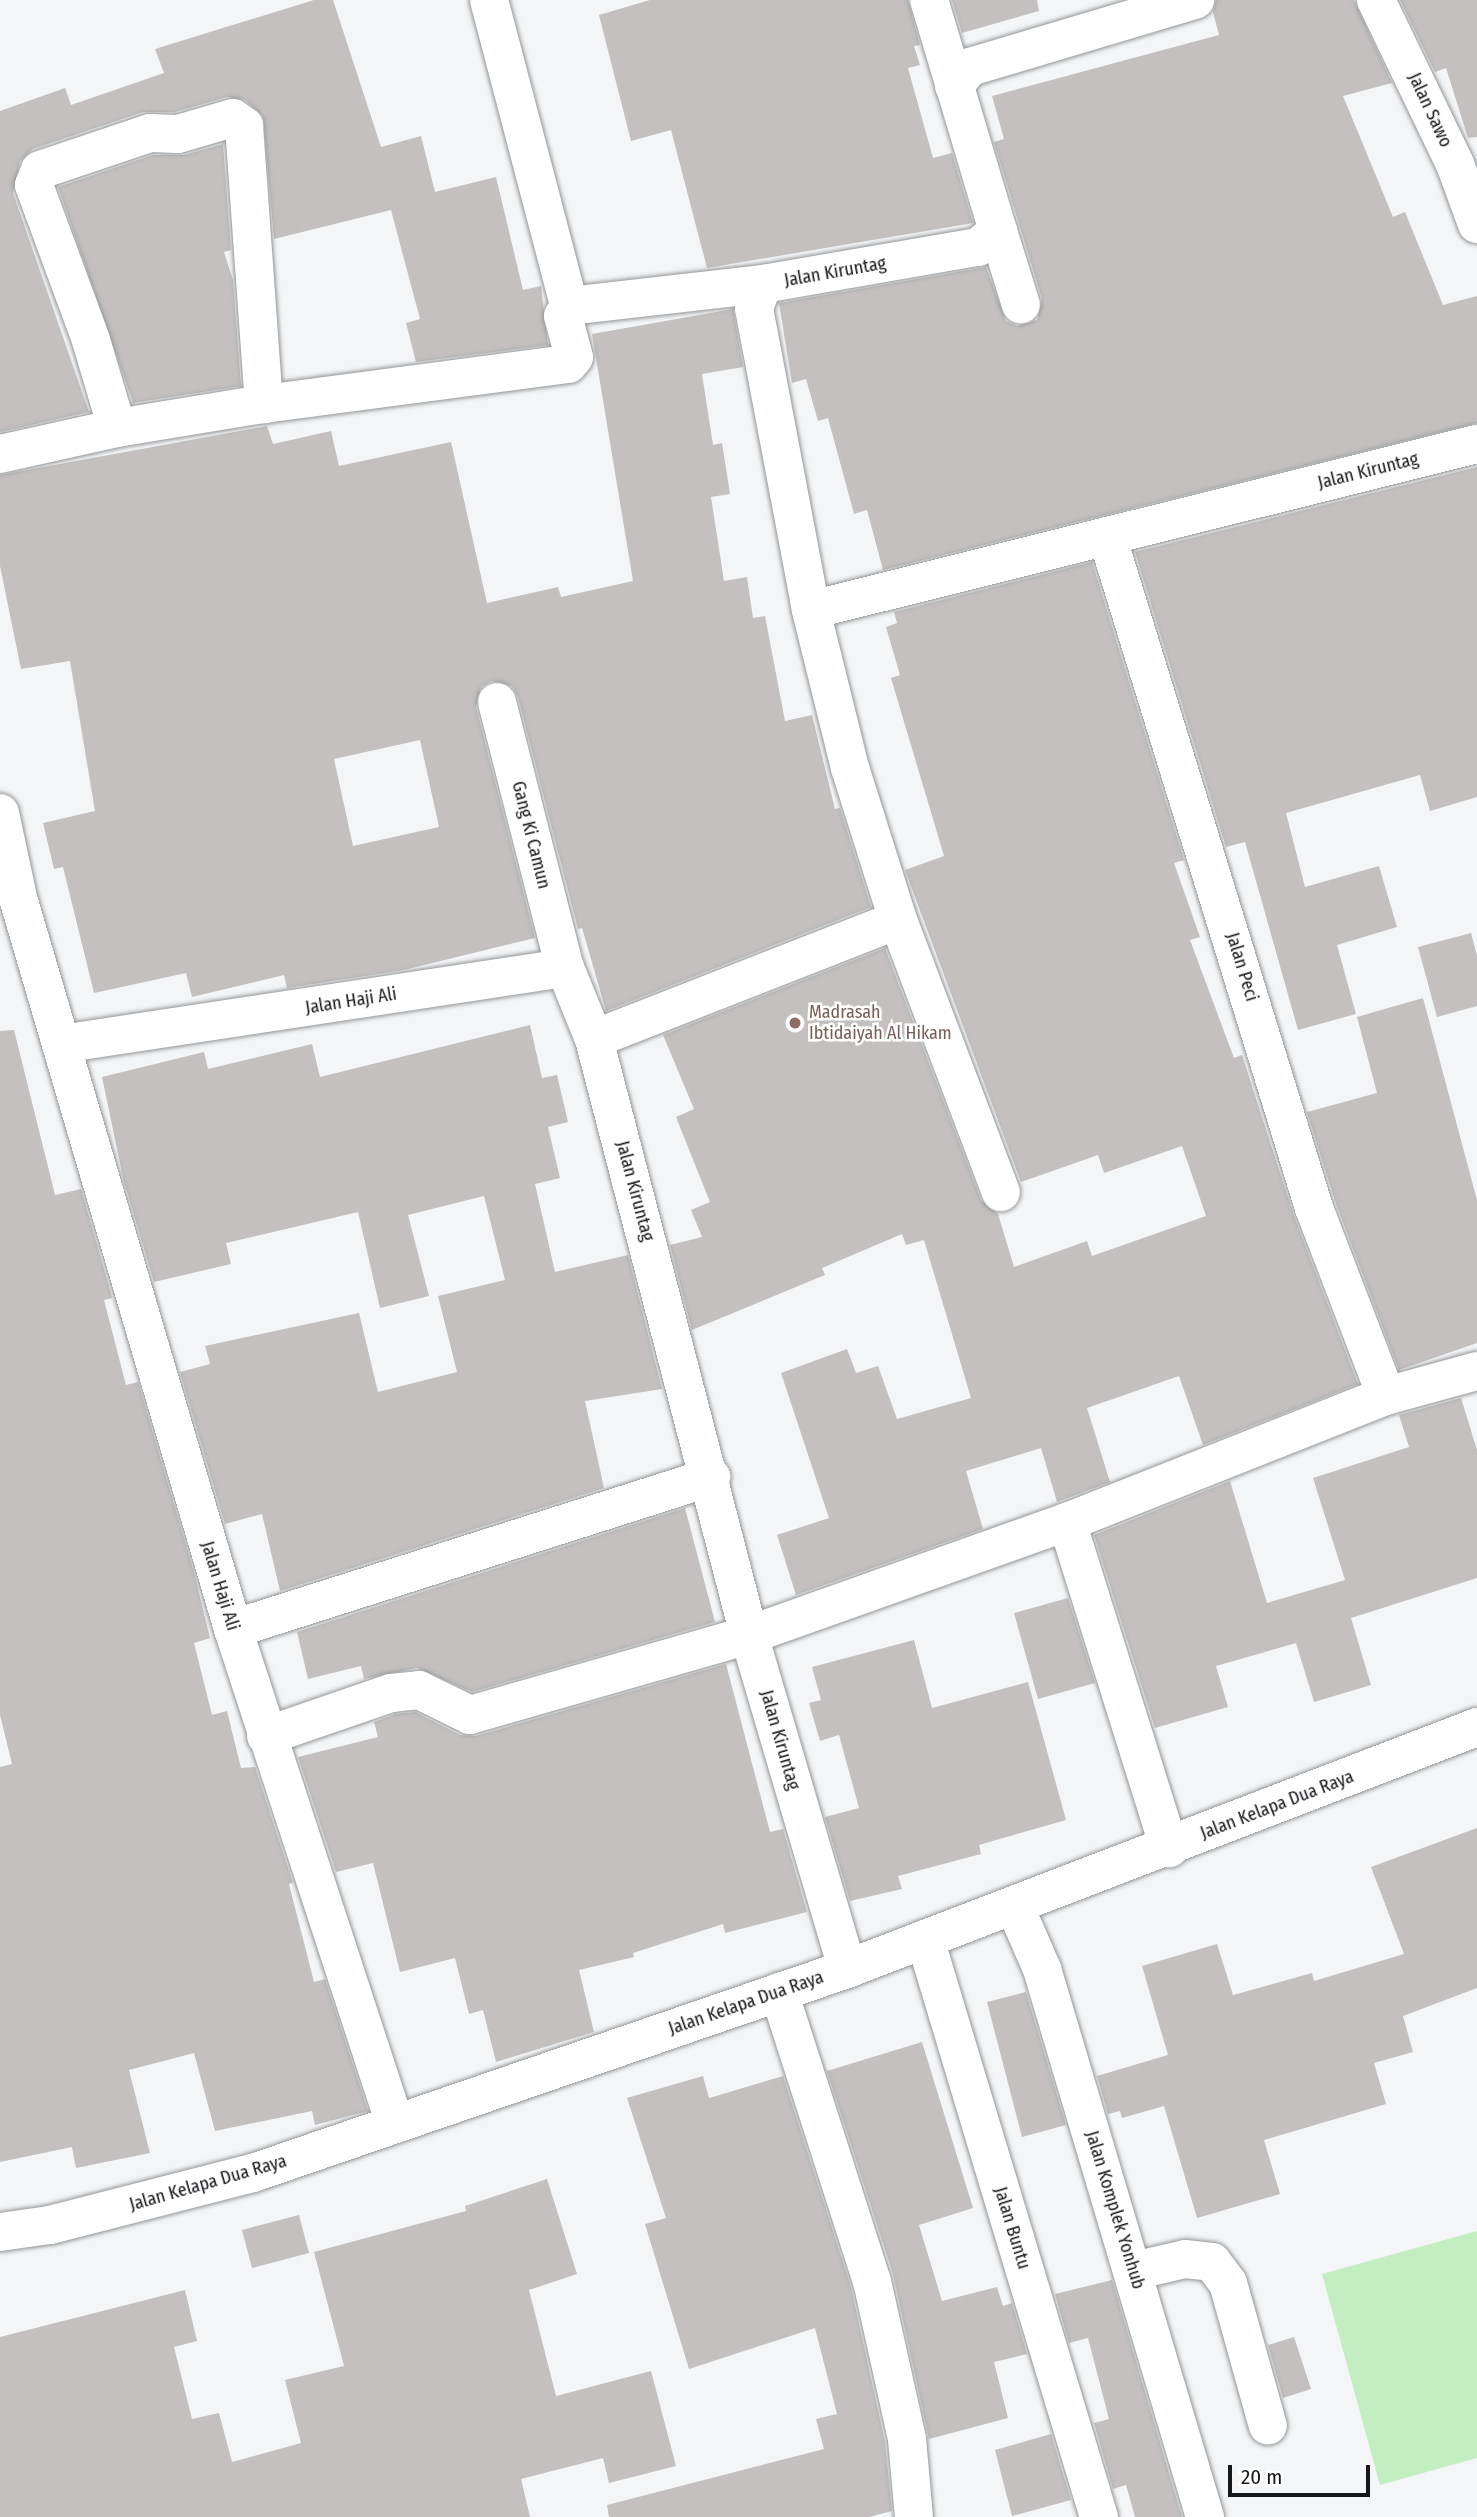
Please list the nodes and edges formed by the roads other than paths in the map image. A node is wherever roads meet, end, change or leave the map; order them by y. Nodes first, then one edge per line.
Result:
1 (489, 0) edge
2 (929, 0) edge
3 (1195, 0) edge
4 (1376, 0) edge
5 (954, 86) junction
6 (1477, 224) edge
7 (998, 231) junction
8 (763, 284) junction
9 (1021, 305) dead end
10 (569, 306) junction
11 (264, 404) junction
12 (117, 428) junction
13 (1477, 444) edge
14 (0, 454) edge
15 (1107, 536) junction
16 (811, 610) junction
17 (497, 702) dead end
18 (0, 813) edge
19 (9, 901) edge
20 (898, 920) junction
21 (565, 968) junction
22 (594, 1039) junction
23 (61, 1044) junction
24 (1001, 1192) dead end
25 (1477, 1371) edge
26 (1386, 1396) junction
27 (711, 1476) junction
28 (1067, 1522) junction
29 (233, 1629) junction
30 (749, 1635) junction
31 (1477, 1727) edge
32 (267, 1736) junction
33 (1169, 1847) junction
34 (1015, 1907) junction
35 (925, 1939) junction
36 (846, 1969) junction
37 (779, 1992) junction
38 (395, 2124) junction
39 (0, 2232) edge
40 (1134, 2271) junction
41 (1268, 2426) dead end
42 (914, 2517) edge
43 (1100, 2517) edge
44 (1205, 2517) edge

1 - 10 street
2 - 5 street
3 - 5 street
4 - 6 street, Jalan Sawo
5 - 7 street
7 - 8 street, Jalan Kiruntag
7 - 9 street
8 - 10 street
8 - 16 street, Jalan Kiruntag
10 - 11 street
11 - 12 street
11 - 12 street
12 - 14 street
13 - 15 street, Jalan Kiruntag
15 - 16 street, Jalan Kiruntag
15 - 26 street, Jalan Peci
16 - 20 street, Jalan Kiruntag
17 - 21 street, Gang Ki Camun
18 - 19 street, Jalan Haji Ali
19 - 23 street, Jalan Haji Ali
20 - 22 street
20 - 24 street, Jalan Kiruntag
21 - 22 street
21 - 23 street, Jalan Haji Ali
22 - 27 street, Jalan Kiruntag
23 - 29 street, Jalan Haji Ali
25 - 26 street
26 - 28 street
27 - 29 street
27 - 30 street, Jalan Kiruntag
28 - 30 street
28 - 33 street
29 - 32 street, Jalan Haji Ali
30 - 32 street
30 - 36 street, Jalan Kiruntag
31 - 33 street, Jalan Kelapa Dua Raya
32 - 38 street, Jalan Haji Ali
33 - 34 street, Jalan Kelapa Dua Raya
34 - 35 street, Jalan Kelapa Dua Raya
34 - 40 street, Jalan Komplek Yonhub
35 - 36 street, Jalan Kelapa Dua Raya
35 - 43 street, Jalan Buntu
36 - 37 street, Jalan Kelapa Dua Raya
37 - 38 street, Jalan Kelapa Dua Raya
37 - 42 street
38 - 39 street, Jalan Kelapa Dua Raya
40 - 41 street
40 - 44 street, Jalan Komplek Yonhub

